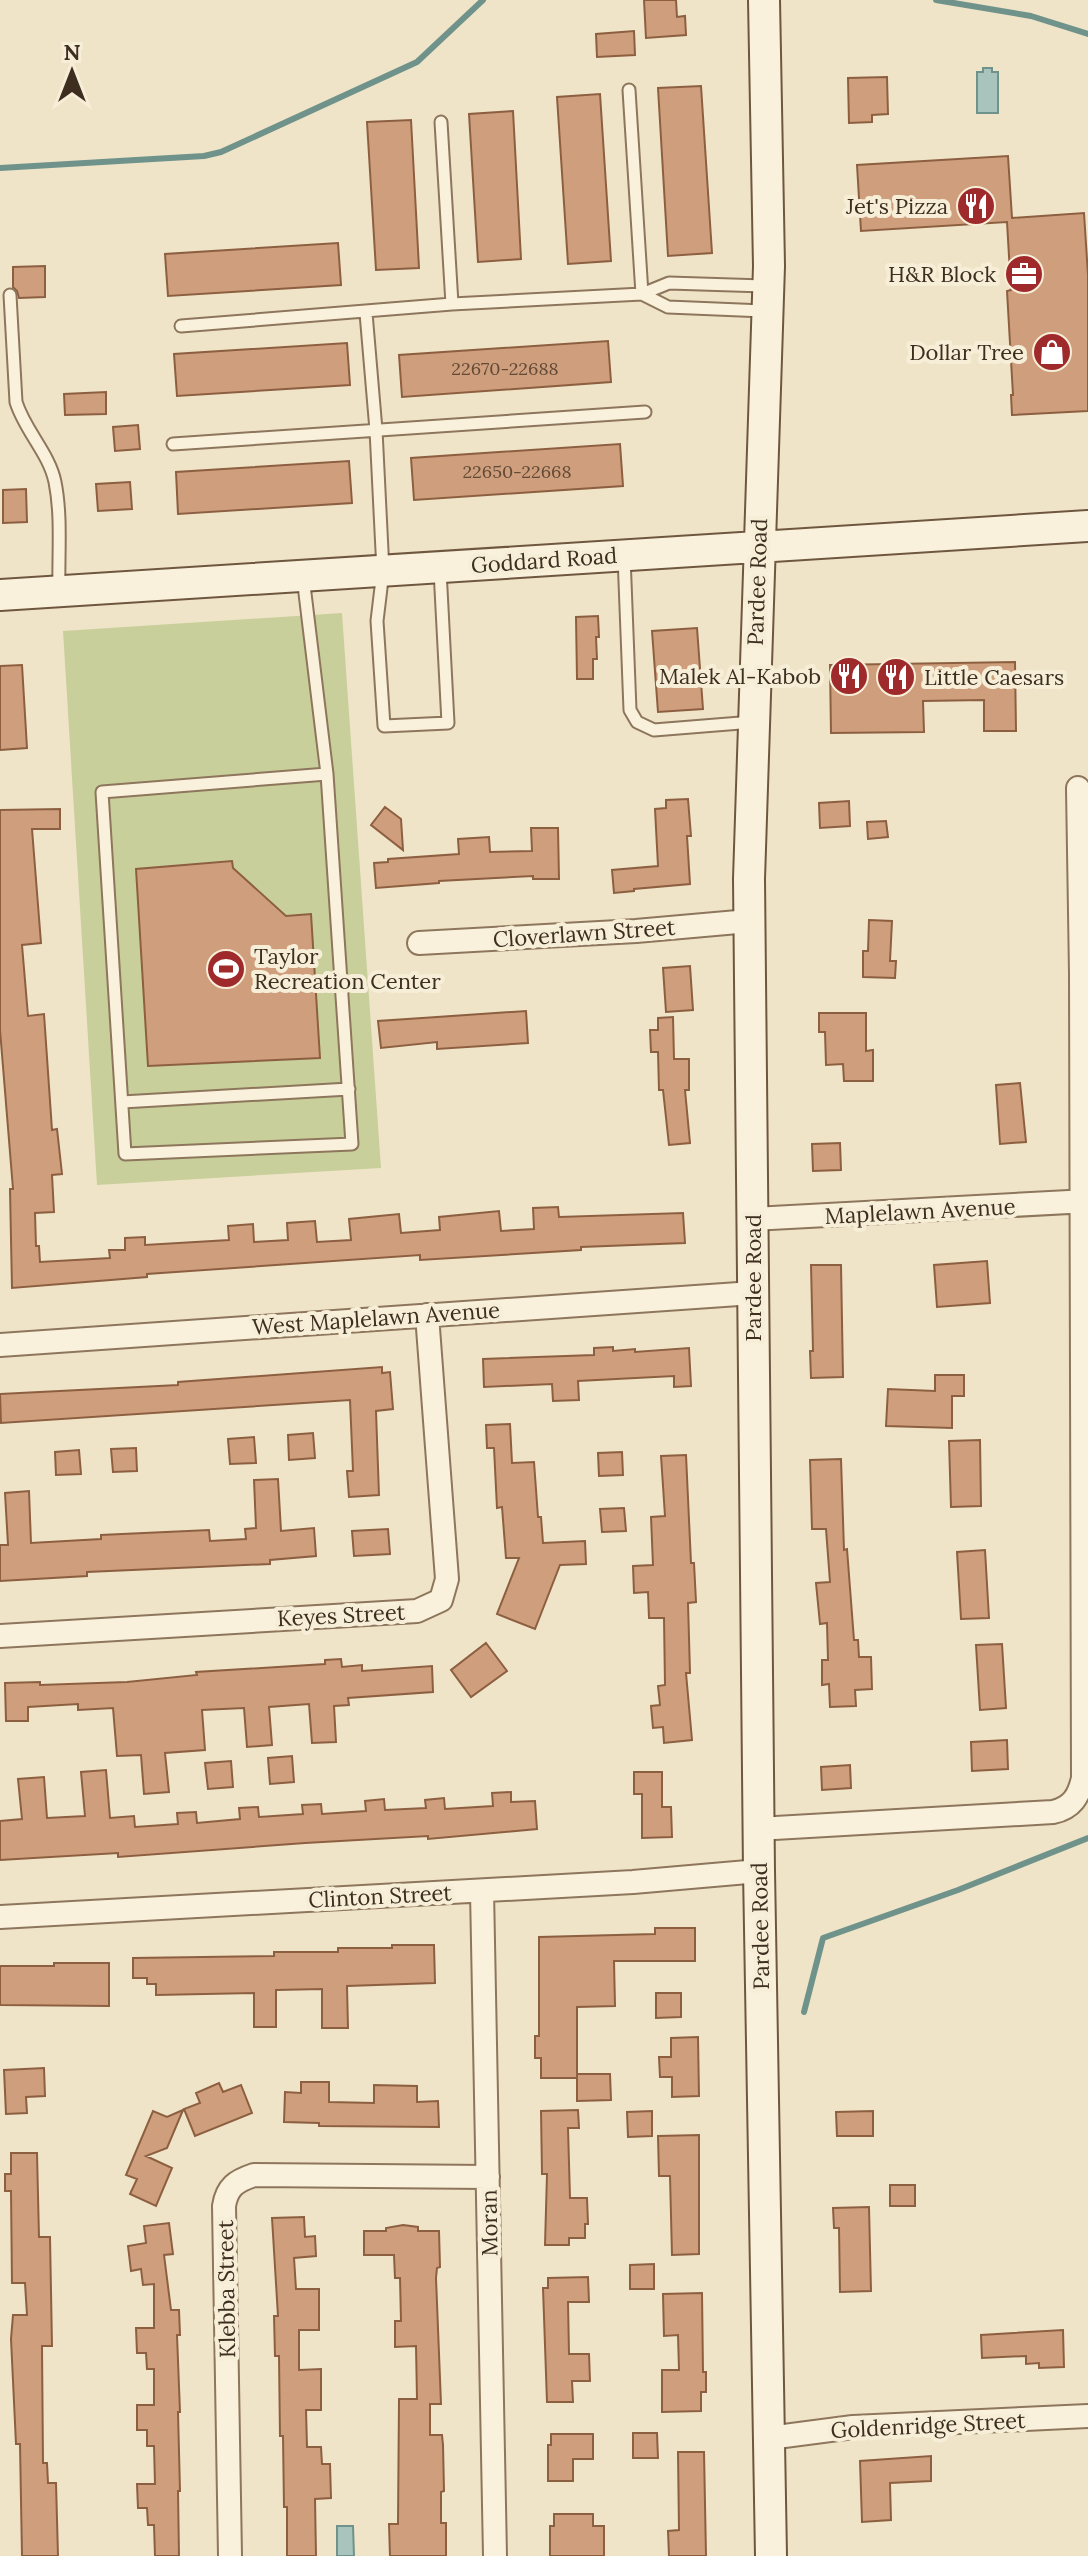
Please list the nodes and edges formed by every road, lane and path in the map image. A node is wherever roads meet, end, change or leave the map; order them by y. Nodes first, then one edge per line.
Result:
1 (764, 0) edge
2 (629, 90) dead end
3 (441, 122) dead end
4 (642, 294) junction
5 (10, 295) dead end
6 (767, 298) junction
7 (452, 304) junction
8 (366, 313) junction
9 (181, 326) dead end
10 (645, 412) dead end
11 (376, 430) junction
12 (173, 444) dead end
13 (1088, 526) edge
14 (758, 547) junction
15 (624, 555) junction
16 (439, 567) junction
17 (383, 571) junction
18 (303, 576) junction
19 (59, 592) junction
20 (0, 595) edge
21 (753, 722) junction
22 (327, 774) junction
23 (1078, 788) dead end
24 (749, 921) junction
25 (419, 943) dead end
26 (349, 1089) junction
27 (122, 1102) junction
28 (1084, 1201) edge
29 (752, 1219) junction
30 (753, 1293) junction
31 (427, 1315) junction
32 (0, 1345) edge
33 (0, 1636) edge
34 (758, 1829) junction
35 (759, 1871) junction
36 (482, 1891) junction
37 (0, 1917) edge
38 (488, 2177) junction
39 (1088, 2416) edge
40 (769, 2438) junction
41 (230, 2556) edge
42 (495, 2556) edge
43 (771, 2556) edge

1 - 6 main road, Pardee Road
2 - 4 lane
3 - 7 lane
4 - 6 lane
4 - 6 lane
4 - 7 lane
5 - 19 lane
6 - 14 main road, Pardee Road
7 - 8 lane
8 - 9 lane
8 - 11 lane
10 - 11 lane
11 - 12 lane
11 - 17 lane
13 - 14 main road, Goddard Road
14 - 15 main road, Goddard Road
14 - 21 main road, Pardee Road
15 - 16 main road, Goddard Road
15 - 21 lane
16 - 17 main road, Goddard Road
16 - 17 lane
17 - 18 main road, Goddard Road
18 - 19 main road, Goddard Road
18 - 22 lane
19 - 20 main road, Goddard Road
21 - 24 main road, Pardee Road
22 - 26 lane
22 - 27 lane
23 - 28 street
24 - 25 street, Cloverlawn Street
24 - 29 main road, Pardee Road
26 - 27 lane
26 - 27 lane
28 - 29 street, Maplelawn Avenue
28 - 34 street
29 - 30 main road, Pardee Road
30 - 31 street, West Maplelawn Avenue
30 - 34 main road, Pardee Road
31 - 32 street, West Maplelawn Avenue
31 - 33 street, Keyes Street
34 - 35 main road, Pardee Road
35 - 36 street, Clinton Street
35 - 40 main road, Pardee Road
36 - 37 street, Clinton Street
36 - 38 street, Moran
38 - 41 street, Klebba Street
38 - 42 street, Moran
39 - 40 street, Goldenridge Street
40 - 43 main road, Pardee Road

